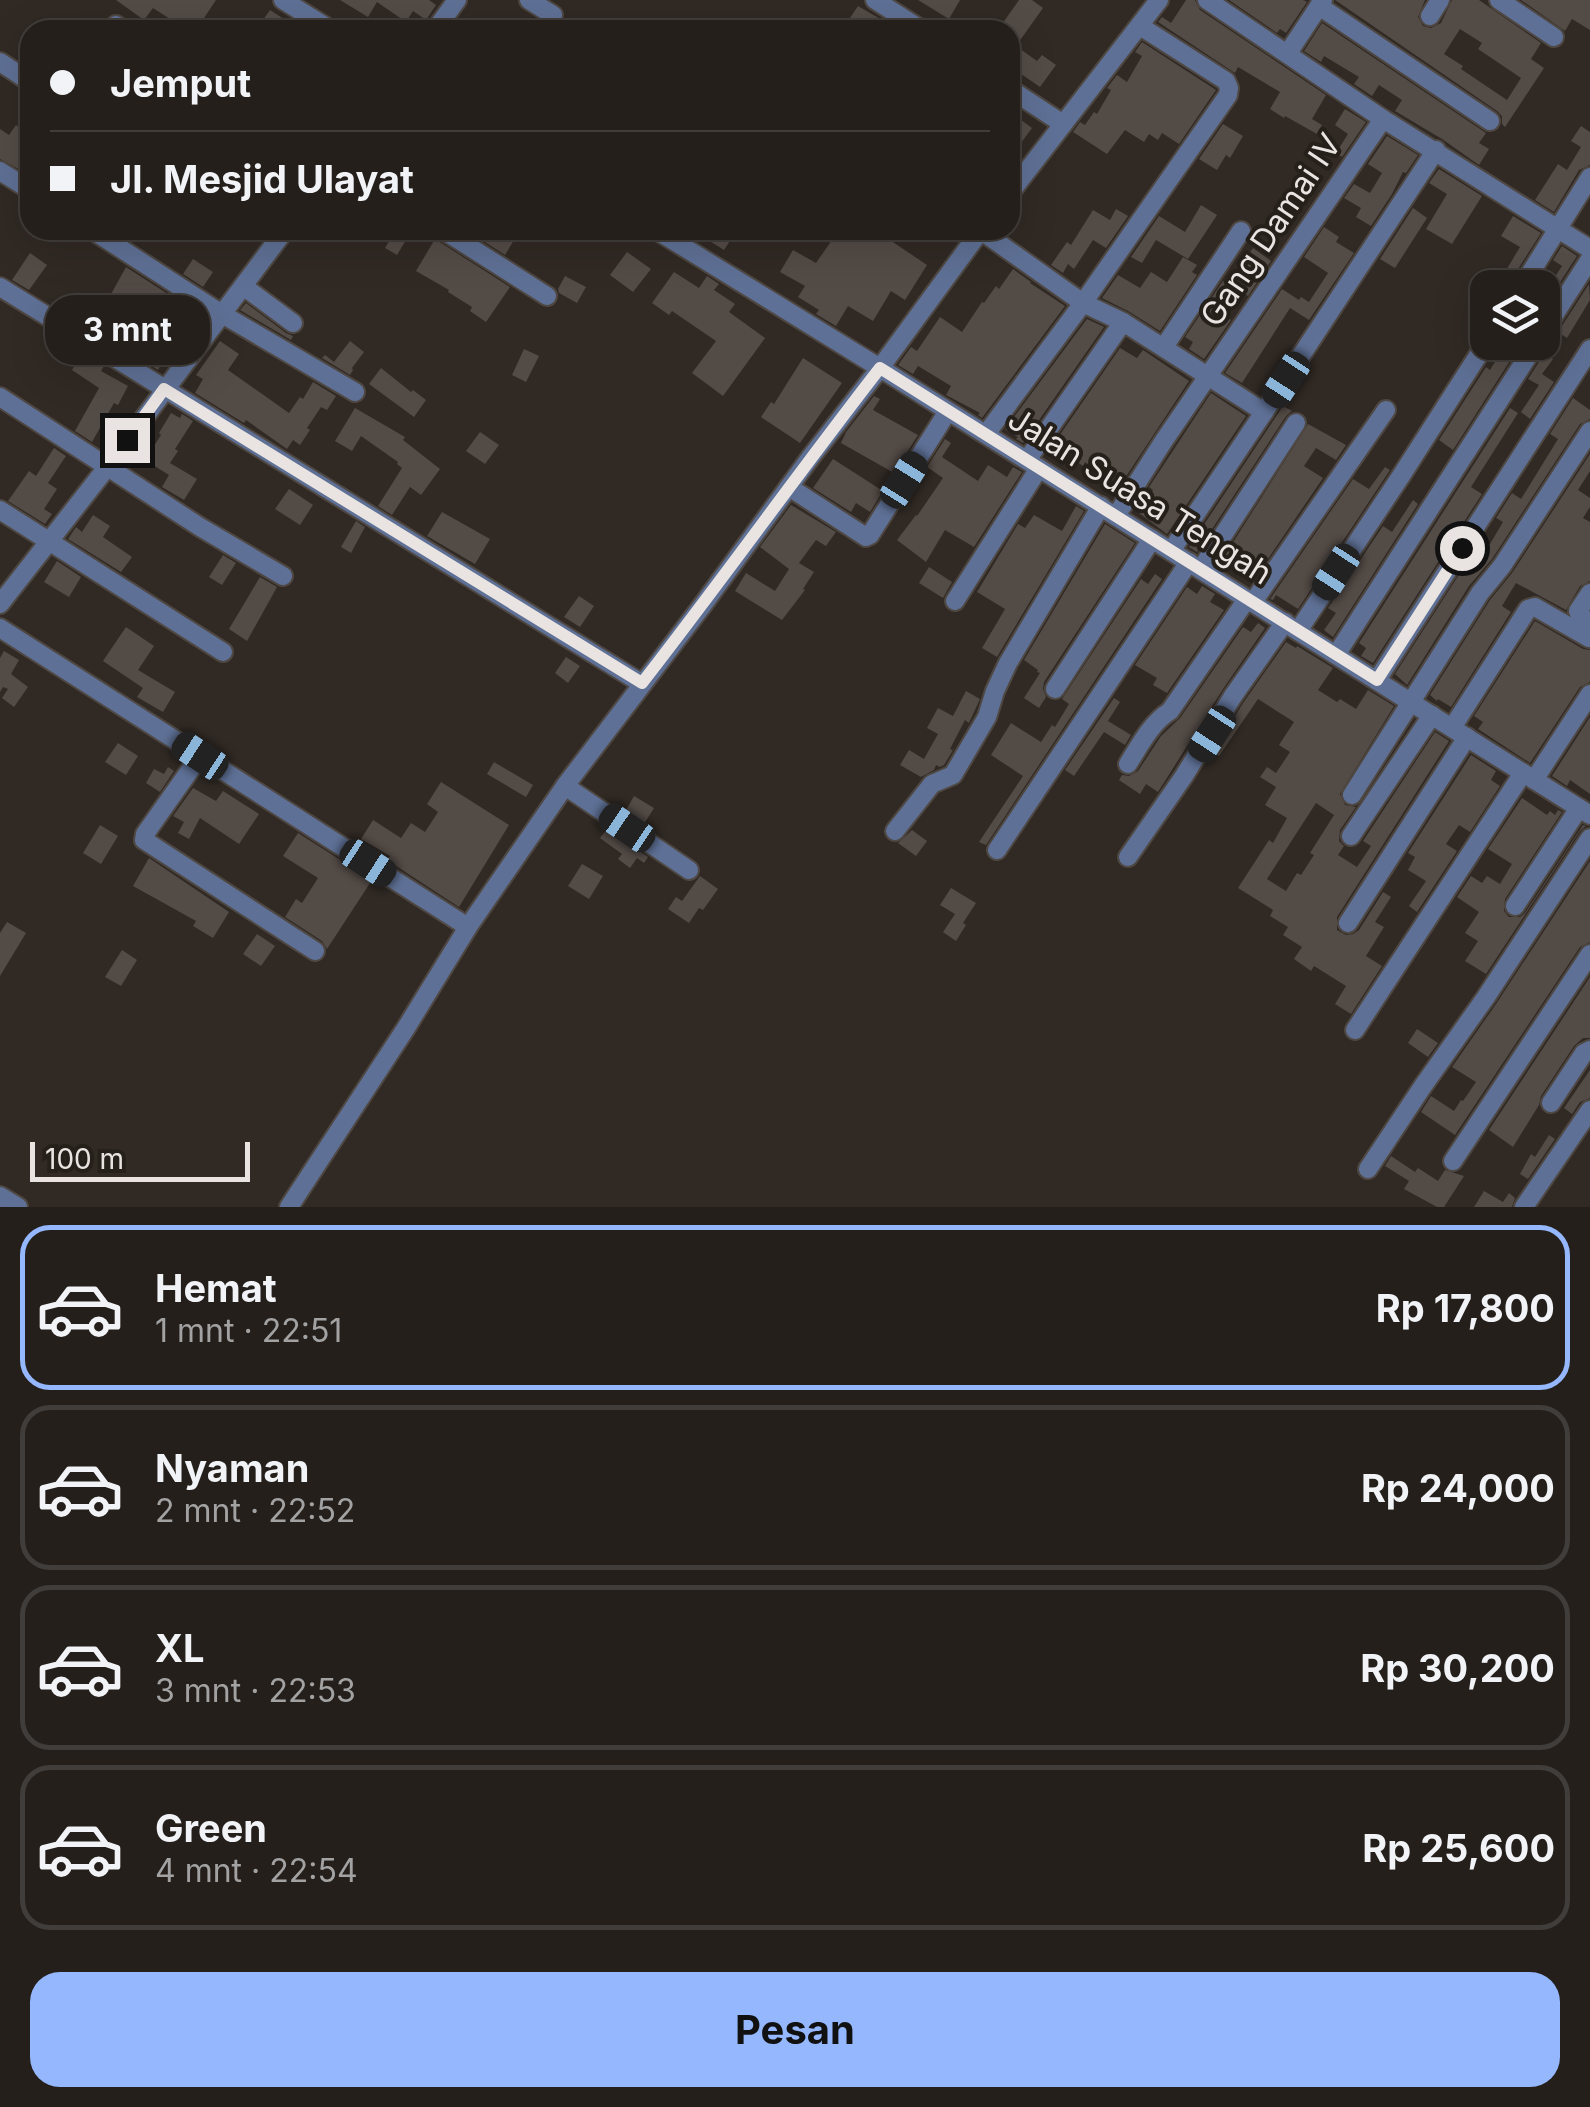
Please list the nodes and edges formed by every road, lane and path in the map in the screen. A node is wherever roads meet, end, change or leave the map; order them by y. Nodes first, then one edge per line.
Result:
1 (284, 0) edge
2 (529, 0) edge
3 (876, 0) edge
4 (1158, 0) edge
5 (1207, 0) edge
6 (1499, 0) edge
7 (1321, 3) edge
8 (552, 15) dead end
9 (316, 20) edge
10 (907, 20) edge
11 (1140, 26) junction
12 (1554, 37) dead end
13 (1288, 53) junction
14 (1020, 96) edge
15 (1383, 119) junction
16 (1490, 122) dead end
17 (1063, 124) junction
18 (1436, 150) junction
19 (1590, 177) edge
20 (1020, 179) edge
21 (1558, 228) junction
22 (1241, 230) dead end
23 (107, 240) edge
24 (273, 240) edge
25 (459, 240) edge
26 (672, 240) edge
27 (974, 240) edge
28 (995, 240) edge
29 (1590, 249) edge
30 (1590, 259) edge
31 (1531, 270) edge
32 (243, 286) junction
33 (0, 287) edge
34 (548, 296) dead end
35 (1083, 303) junction
36 (1560, 306) edge
37 (222, 314) junction
38 (1123, 322) junction
39 (293, 323) dead end
40 (1164, 348) junction
41 (1590, 349) edge
42 (1475, 360) edge
43 (1526, 360) edge
44 (880, 368) junction
45 (1209, 376) junction
46 (164, 389) junction
47 (354, 392) dead end
48 (0, 397) edge
49 (948, 410) junction
50 (1386, 410) dead end
51 (1264, 412) junction
52 (1296, 424) dead end
53 (1590, 431) edge
54 (986, 434) junction
55 (1033, 464) junction
56 (108, 466) junction
57 (794, 490) junction
58 (0, 510) edge
59 (1108, 511) junction
60 (1152, 539) junction
61 (50, 540) junction
62 (1171, 550) junction
63 (1195, 566) junction
64 (283, 576) dead end
65 (1590, 593) edge
66 (1250, 600) junction
67 (955, 601) dead end
68 (0, 604) edge
69 (1590, 622) edge
70 (1291, 626) junction
71 (0, 628) edge
72 (1590, 636) edge
73 (223, 652) dead end
74 (1336, 655) junction
75 (1377, 680) junction
76 (642, 683) junction
77 (1056, 689) dead end
78 (1590, 694) edge
79 (1412, 703) junction
80 (1432, 715) junction
81 (1459, 732) junction
82 (200, 756) junction
83 (1128, 764) dead end
84 (1529, 776) junction
85 (565, 786) junction
86 (1352, 795) dead end
87 (1587, 812) edge
88 (895, 830) dead end
89 (1351, 836) dead end
90 (1590, 838) edge
91 (998, 850) dead end
92 (1128, 857) dead end
93 (689, 870) dead end
94 (1514, 906) dead end
95 (1348, 922) dead end
96 (468, 928) junction
97 (316, 950) dead end
98 (1590, 954) edge
99 (1355, 1030) dead end
100 (1590, 1050) edge
101 (1551, 1103) dead end
102 (1590, 1110) edge
103 (1453, 1161) dead end
104 (1368, 1169) dead end
105 (0, 1196) edge
106 (18, 1207) edge
107 (289, 1207) edge
108 (1524, 1207) edge

1 - 9 street
2 - 8 street
3 - 10 street
4 - 11 street
5 - 13 street
6 - 12 street
7 - 13 street
7 - 16 street
11 - 17 street
11 - 35 street
13 - 15 street
14 - 17 street
15 - 18 street
15 - 45 street, Gang Damai IV
17 - 20 street
18 - 21 street
18 - 51 street
19 - 21 street
21 - 29 street
21 - 31 street
22 - 40 street
23 - 37 street
24 - 32 street
25 - 34 street
26 - 44 street, Jalan Suasa Tengah
27 - 44 street
28 - 35 street
30 - 36 street
32 - 37 street
32 - 39 street
33 - 46 street
35 - 38 street
35 - 54 street
37 - 46 street
37 - 47 street
38 - 40 street
38 - 55 street
40 - 45 street
41 - 75 street
42 - 70 street
43 - 74 street
44 - 49 street, Jalan Suasa Tengah
44 - 57 street
45 - 51 street
45 - 59 street, Gang Damai IV
46 - 56 street
46 - 76 street
48 - 56 street
49 - 54 street, Jalan Suasa Tengah
49 - 57 street
50 - 66 street
51 - 62 street
52 - 63 street
53 - 79 street
54 - 55 street, Jalan Suasa Tengah
55 - 59 street, Jalan Suasa Tengah
55 - 67 street
56 - 61 street
56 - 64 street
57 - 76 street
58 - 61 street
59 - 60 street, Jalan Suasa Tengah
59 - 88 street, Gang Damai IV
60 - 62 street, Jalan Suasa Tengah
60 - 77 street
61 - 68 street
61 - 73 street
62 - 63 street, Jalan Suasa Tengah
63 - 66 street, Jalan Suasa Tengah
63 - 91 street
65 - 69 street
66 - 70 street, Jalan Suasa Tengah
66 - 83 street
70 - 74 street, Jalan Suasa Tengah
70 - 92 street
71 - 82 street
72 - 81 street
74 - 75 street, Jalan Suasa Tengah
75 - 79 street, Jalan Suasa Tengah
76 - 85 street
78 - 84 street
79 - 80 street, Jalan Suasa Tengah
79 - 86 street
80 - 81 street, Jalan Suasa Tengah
80 - 89 street
81 - 84 street, Jalan Suasa Tengah
81 - 95 street
82 - 96 street
82 - 97 street
84 - 87 street, Jalan Suasa Tengah
84 - 99 street
85 - 93 street
85 - 96 street
87 - 94 street
90 - 104 street
96 - 107 street
98 - 103 street
100 - 101 street
102 - 108 street
105 - 106 street

